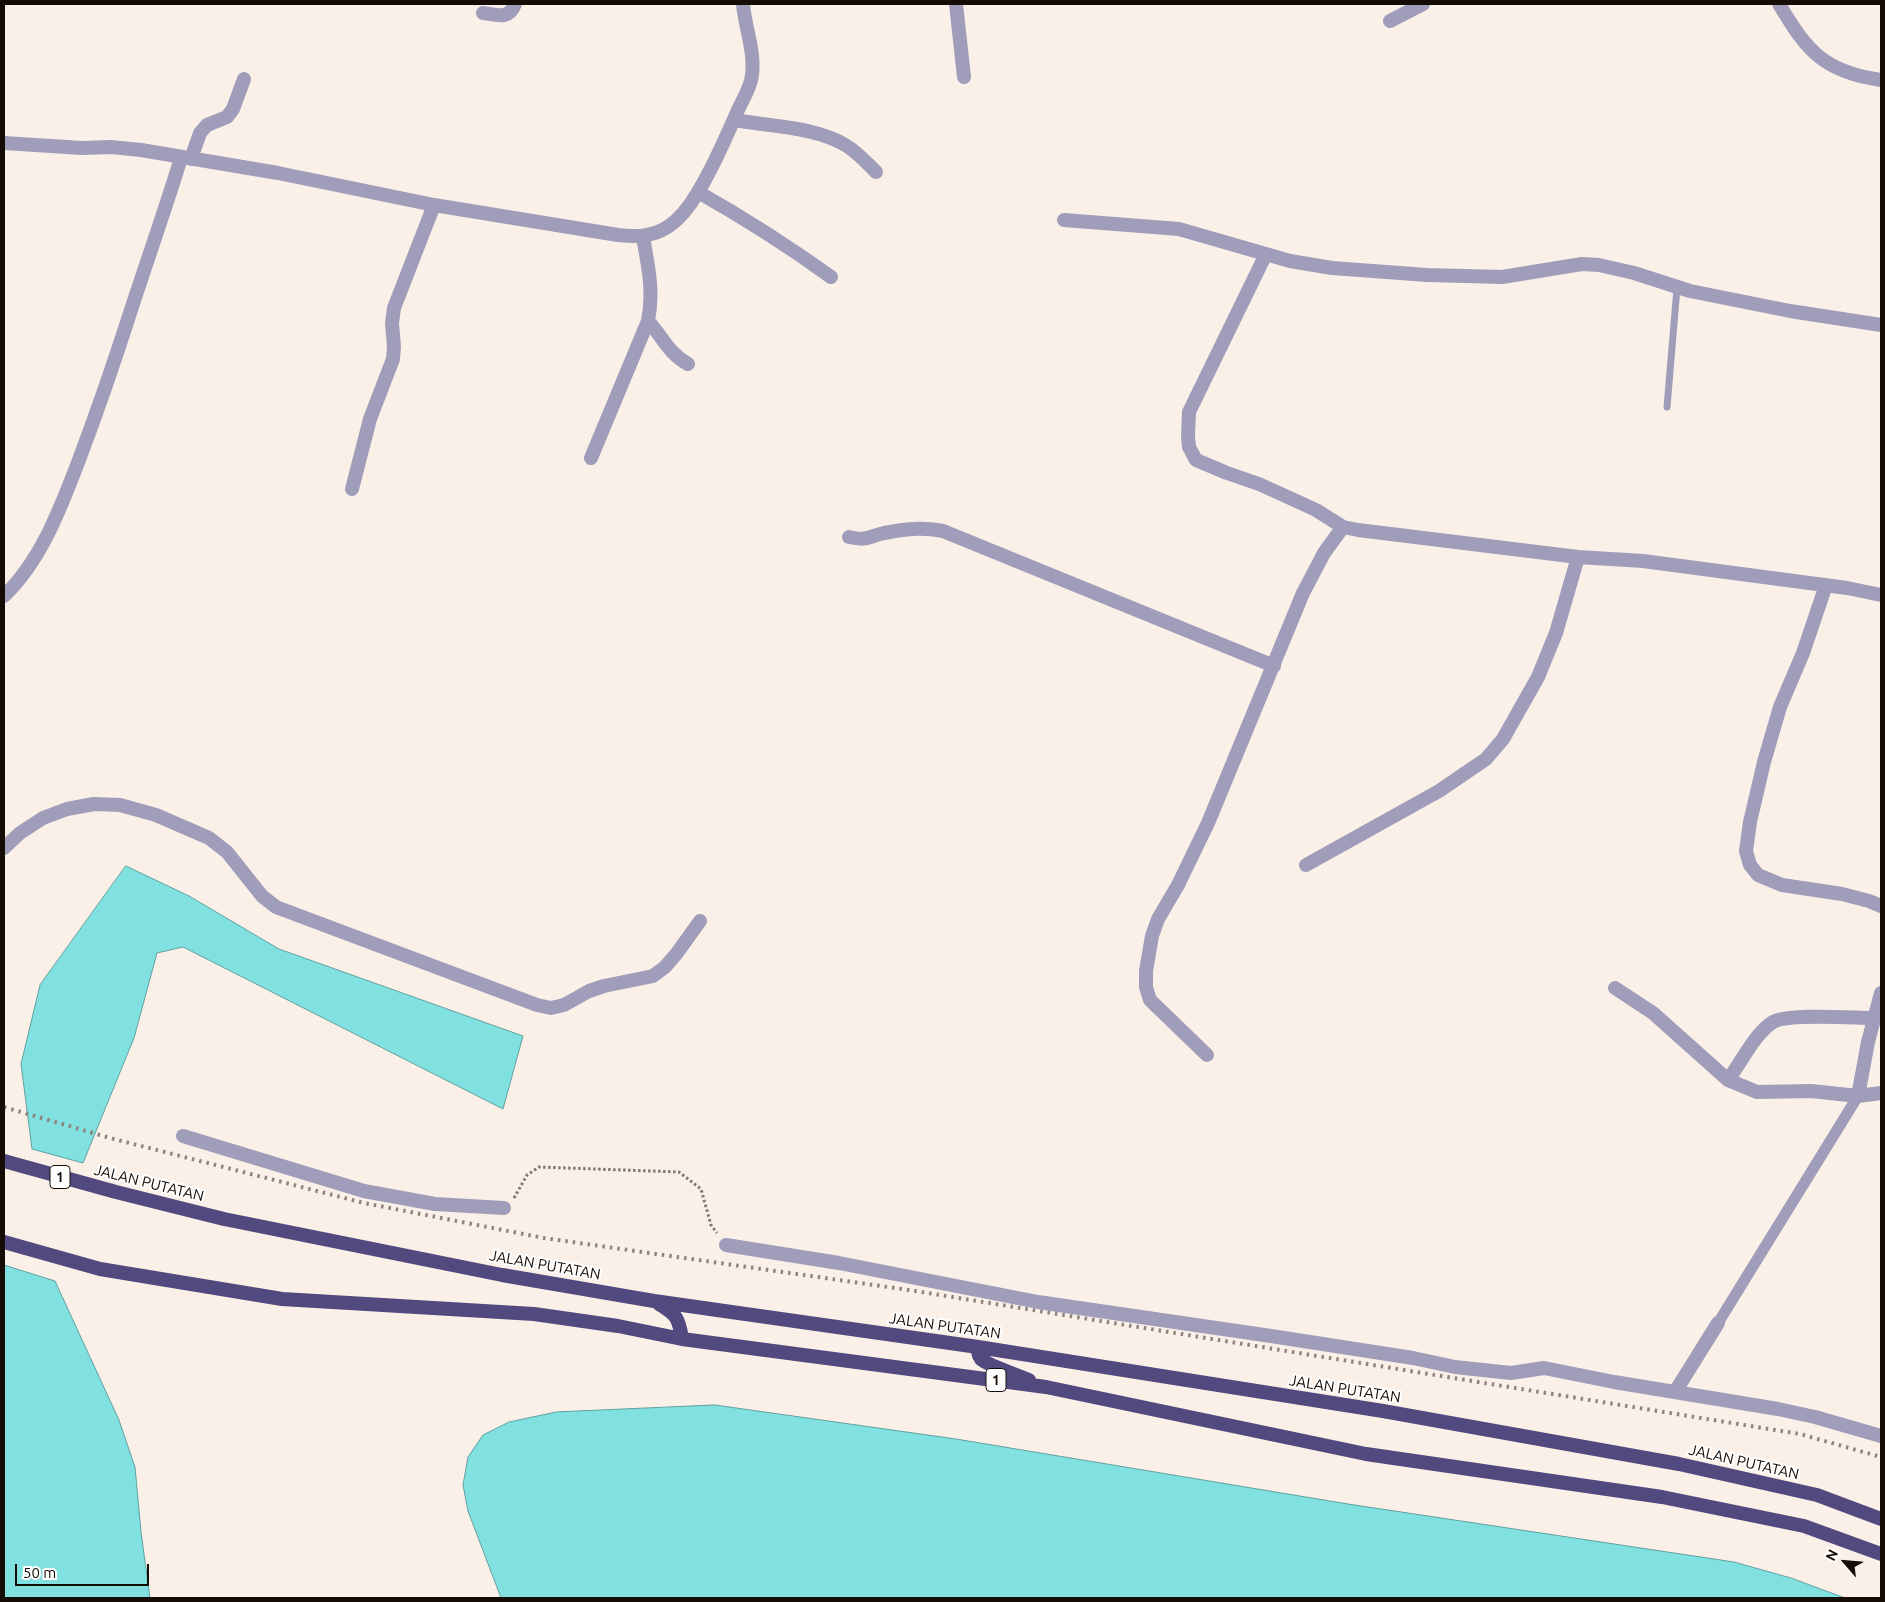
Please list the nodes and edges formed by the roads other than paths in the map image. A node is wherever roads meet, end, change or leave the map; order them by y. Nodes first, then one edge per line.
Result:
1 (515, 4) edge
2 (743, 4) edge
3 (956, 4) edge
4 (1423, 4) edge
5 (1779, 4) edge
6 (483, 13) dead end
7 (1390, 21) dead end
8 (964, 77) dead end
9 (244, 79) dead end
10 (1881, 80) edge
11 (734, 120) junction
12 (4, 144) edge
13 (186, 158) junction
14 (876, 172) dead end
15 (698, 192) junction
16 (434, 205) junction
17 (1064, 220) dead end
18 (643, 237) junction
19 (1266, 254) junction
20 (831, 277) dead end
21 (1677, 288) junction
22 (648, 321) junction
23 (1881, 325) edge
24 (688, 364) dead end
25 (1667, 407) dead end
26 (591, 458) dead end
27 (352, 489) dead end
28 (1343, 527) junction
29 (850, 537) dead end
30 (1578, 557) junction
31 (1826, 585) junction
32 (1881, 595) edge
33 (4, 596) edge
34 (1274, 666) junction
35 (4, 848) edge
36 (1306, 865) dead end
37 (1881, 906) edge
38 (700, 921) dead end
39 (1615, 988) dead end
40 (1881, 993) edge
41 (1874, 1018) junction
42 (1207, 1055) dead end
43 (1728, 1080) junction
44 (1881, 1093) edge
45 (1858, 1096) junction
46 (183, 1136) dead end
47 (4, 1161) edge
48 (504, 1208) road end
49 (4, 1242) edge
50 (726, 1245) road end
51 (654, 1301) junction
52 (1718, 1323) joint
53 (682, 1338) junction
54 (978, 1348) junction
55 (1046, 1387) junction
56 (1676, 1392) junction
57 (1881, 1436) edge
58 (1881, 1519) edge
59 (1881, 1554) edge

1 - 6 street
2 - 11 street
3 - 8 street
4 - 7 street
5 - 10 street
9 - 13 street
11 - 14 street
11 - 15 street
12 - 13 street
13 - 16 street
13 - 33 street
15 - 18 street
15 - 20 street
16 - 18 street
16 - 27 street
17 - 19 street
18 - 22 street
19 - 21 street
19 - 28 street
21 - 23 street
21 - 25 lane
22 - 24 street
22 - 26 street
28 - 30 street
28 - 34 street
29 - 34 street
30 - 31 street
30 - 36 street
31 - 32 street
31 - 37 street
34 - 42 street
35 - 38 street
39 - 43 street
40 - 41 street
41 - 43 street
41 - 45 street
43 - 45 street
44 - 45 street
45 - 52 street
46 - 48 street
47 - 51 highway, JALAN PUTATAN / 1
49 - 53 highway, 1
50 - 56 street
51 - 53 highway
51 - 54 highway, JALAN PUTATAN / 1
52 - 56 street
53 - 55 highway, 1
54 - 55 highway
54 - 58 highway, JALAN PUTATAN / 1
55 - 59 highway, 1
56 - 57 street

